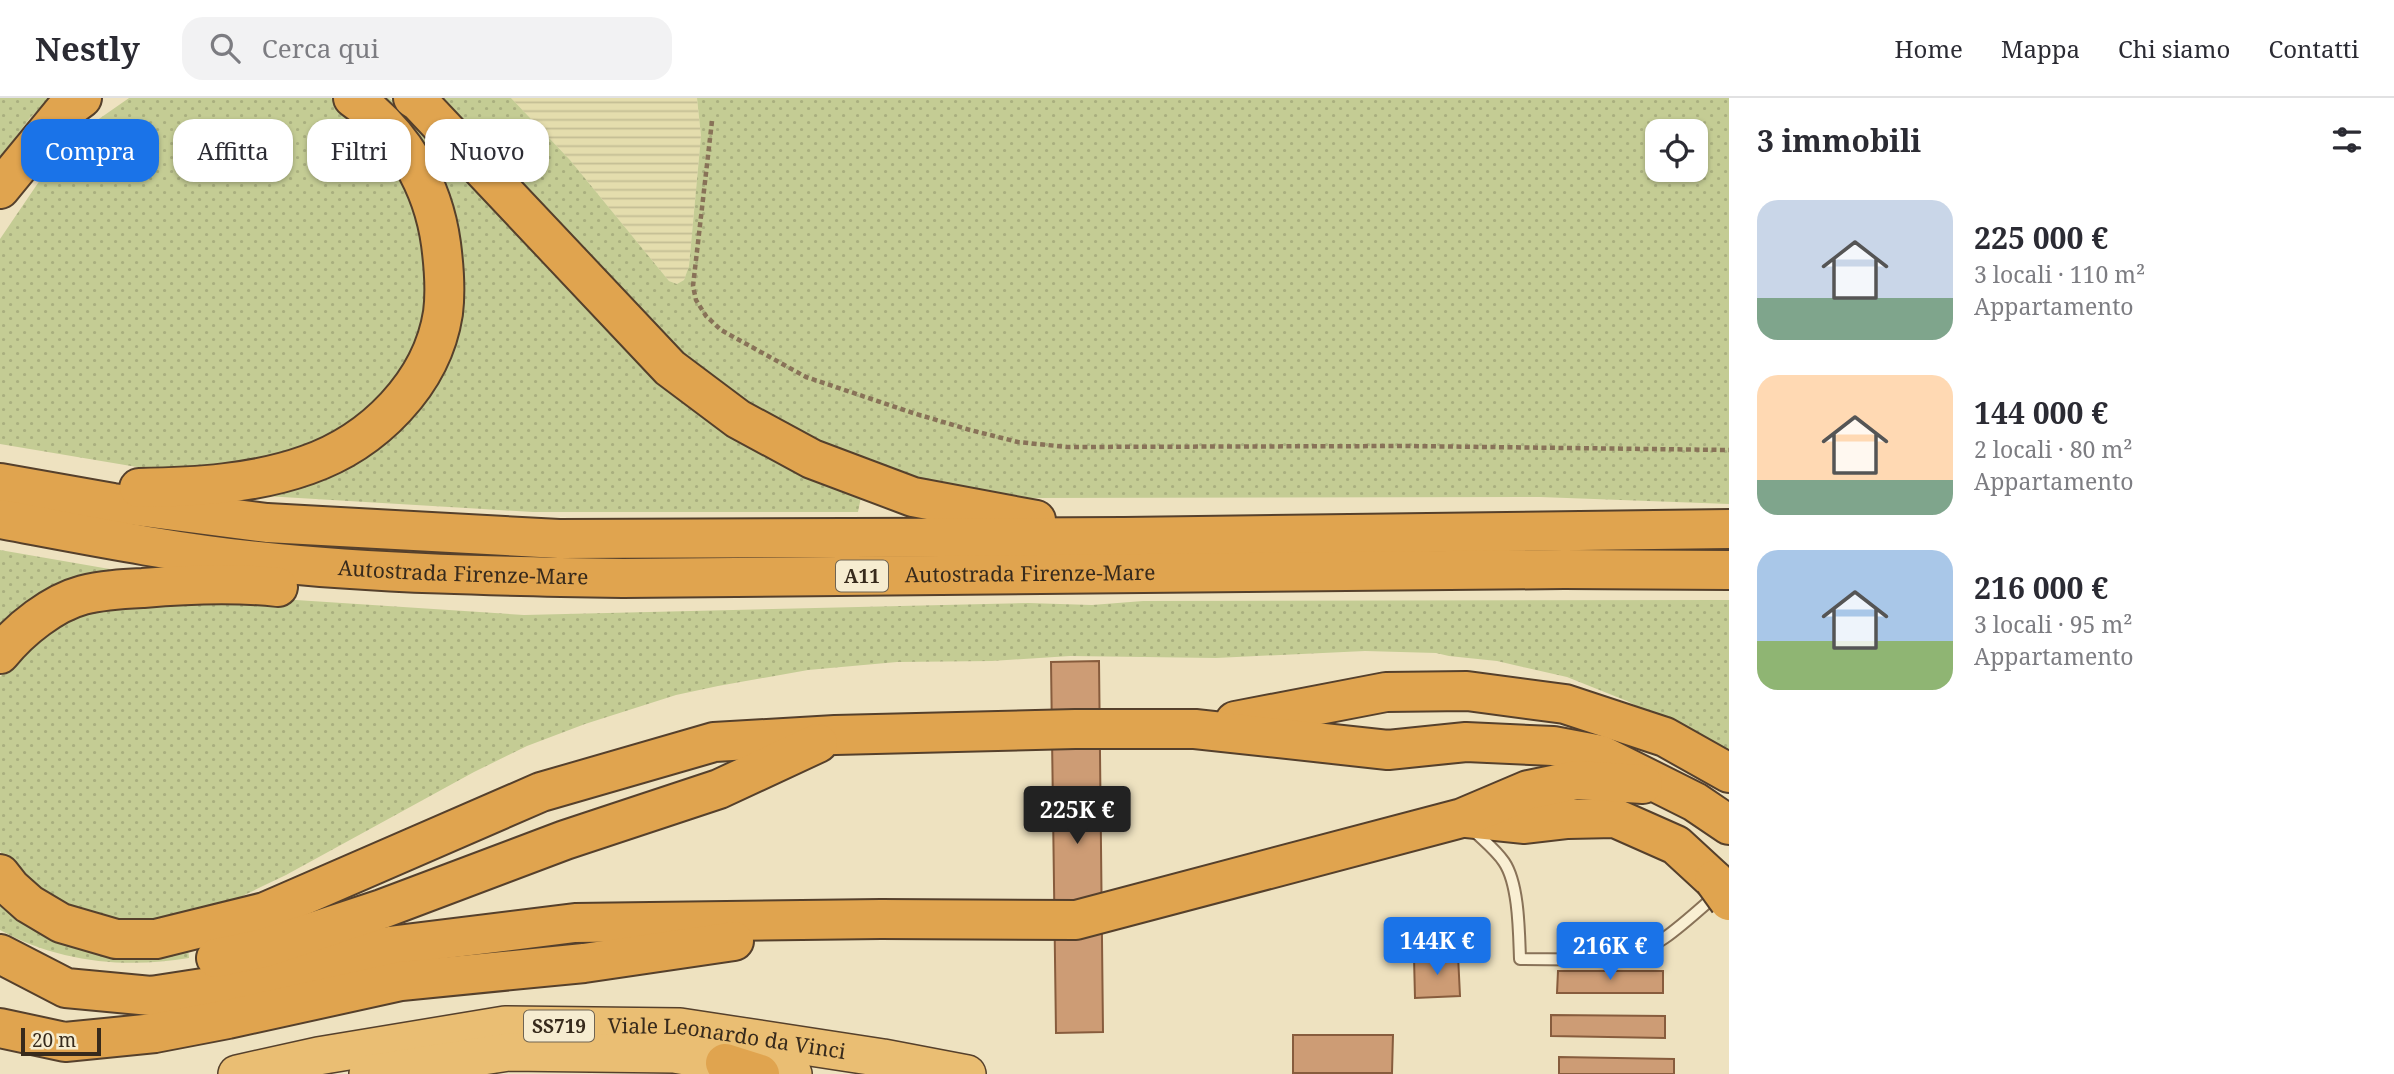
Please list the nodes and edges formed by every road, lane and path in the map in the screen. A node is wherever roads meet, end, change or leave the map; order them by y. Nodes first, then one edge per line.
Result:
1 (82, 98) edge
2 (353, 98) edge
3 (413, 98) edge
4 (712, 121) dead end
5 (0, 189) edge
6 (1729, 450) edge
7 (11, 485) edge
8 (0, 519) edge
9 (1729, 529) edge
10 (1124, 537) junction
11 (370, 570) junction
12 (1729, 570) edge
13 (0, 654) edge
14 (1195, 729) junction
15 (835, 735) junction
16 (1729, 773) edge
17 (1662, 785) junction
18 (1462, 818) junction
19 (1729, 825) edge
20 (0, 874) edge
21 (1724, 889) edge
22 (881, 919) junction
23 (0, 954) edge
24 (0, 1028) edge
25 (743, 1069) edge
26 (237, 1074) edge
27 (368, 1074) edge
28 (793, 1074) edge
29 (967, 1074) edge

1 - 5 highway
2 - 7 highway
3 - 10 highway
4 - 6 path
7 - 10 highway, Autostrada Firenze-Mare / A11
8 - 11 highway, Autostrada Firenze-Mare / A11
9 - 10 highway, Autostrada Firenze-Mare / A11
11 - 12 highway, Autostrada Firenze-Mare / A11
11 - 13 highway
14 - 15 highway
14 - 16 highway
14 - 17 highway
15 - 20 highway
15 - 23 highway
17 - 18 highway
17 - 19 highway
18 - 21 highway
18 - 21 lane
18 - 22 highway
22 - 23 highway
22 - 24 highway
25 - 27 highway, Viale Leonardo da Vinci / SS719
25 - 28 highway, Viale Leonardo da Vinci / SS719
26 - 29 highway, Viale Leonardo da Vinci / SS719

